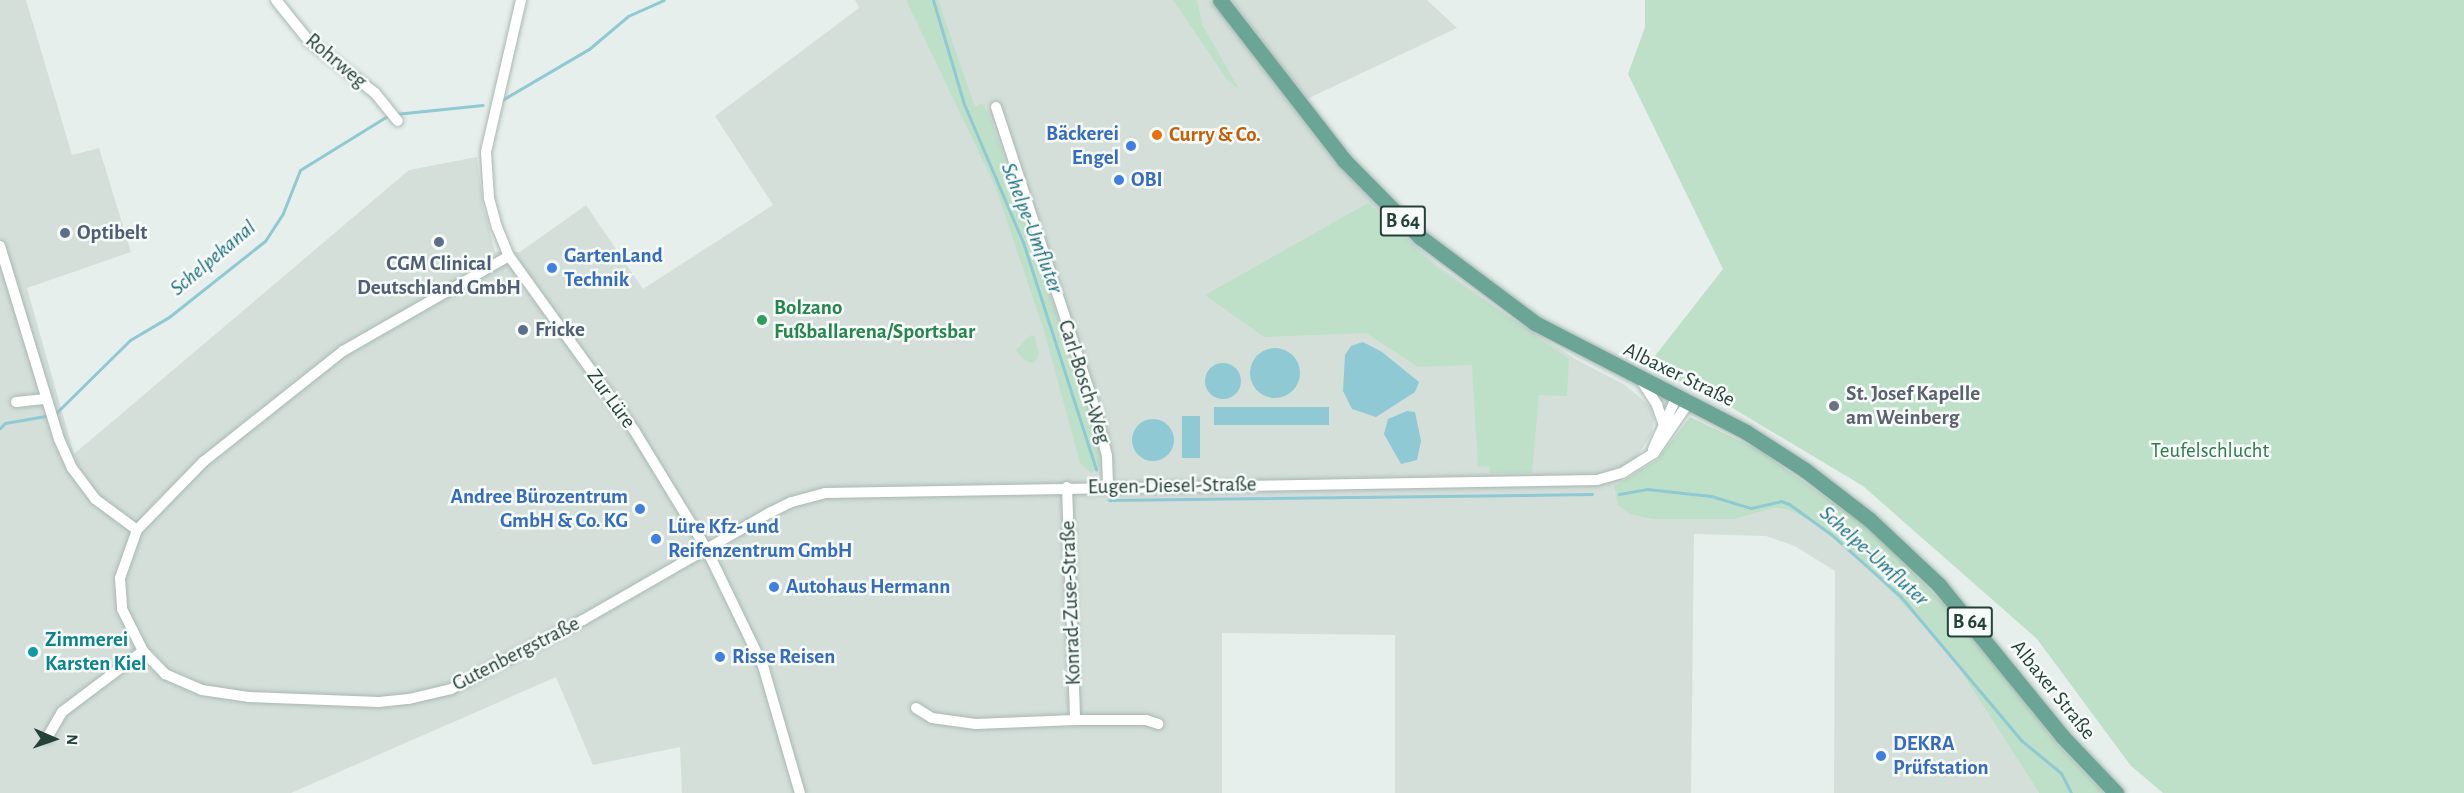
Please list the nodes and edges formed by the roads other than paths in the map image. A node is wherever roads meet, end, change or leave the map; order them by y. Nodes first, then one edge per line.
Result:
1 (276, 0) edge
2 (521, 0) edge
3 (1220, 0) edge
4 (996, 107) dead end
5 (398, 121) dead end
6 (0, 246) edge
7 (509, 256) junction
8 (1641, 380) junction
9 (46, 399) junction
10 (1683, 399) junction
11 (16, 402) dead end
12 (1664, 425) junction
13 (1647, 459) junction
14 (1108, 486) junction
15 (1067, 487) junction
16 (137, 530) junction
17 (706, 548) junction
18 (143, 651) junction
19 (916, 708) dead end
20 (1075, 720) junction
21 (1158, 724) dead end
22 (47, 738) dead end
23 (800, 793) edge
24 (2116, 793) edge

1 - 5 street, Rohrweg
2 - 7 street, Zur Lüre
3 - 8 main road, Albaxer Straße / B 64
4 - 14 street, Carl-Bosch-Weg
6 - 9 street
7 - 16 street, Gutenbergstraße
7 - 17 street, Zur Lüre
8 - 10 main road, Albaxer Straße / B 64
8 - 12 street
9 - 11 street
9 - 16 street
10 - 12 street
10 - 13 street, Eugen-Diesel-Straße
10 - 24 main road, Albaxer Straße / B 64
12 - 13 street
13 - 14 street, Eugen-Diesel-Straße
14 - 15 street, Eugen-Diesel-Straße
15 - 17 street, Eugen-Diesel-Straße
15 - 20 street, Konrad-Zuse-Straße
16 - 18 street, Gutenbergstraße
17 - 18 street, Gutenbergstraße
17 - 23 street, Zur Lüre
18 - 22 street
19 - 20 street
20 - 21 street

